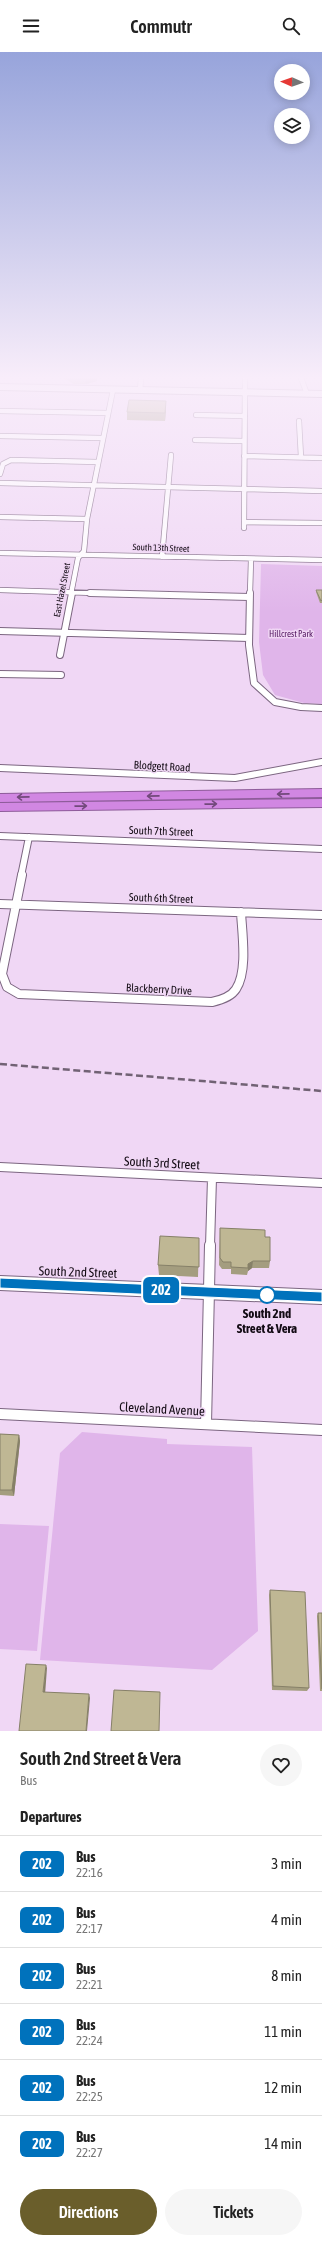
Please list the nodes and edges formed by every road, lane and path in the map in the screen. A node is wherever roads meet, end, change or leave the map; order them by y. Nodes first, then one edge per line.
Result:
1 (99, 456) edge
2 (171, 456) edge
3 (244, 456) edge
4 (264, 456) edge
5 (302, 457) joint
6 (322, 458) edge
7 (98, 462) junction
8 (0, 474) edge
9 (0, 483) edge
10 (93, 486) junction
11 (168, 488) junction
12 (244, 490) junction
13 (322, 492) edge
14 (0, 517) edge
15 (87, 519) junction
16 (244, 522) junction
17 (322, 523) edge
18 (244, 528) dead end
19 (0, 552) edge
20 (81, 554) junction
21 (162, 556) junction
22 (251, 559) junction
23 (322, 560) edge
24 (0, 590) edge
25 (72, 592) junction
26 (249, 597) junction
27 (0, 631) edge
28 (64, 632) junction
29 (249, 638) junction
30 (60, 655) dead end
31 (0, 674) edge
32 (61, 675) dead end
33 (322, 708) edge
34 (322, 762) edge
35 (0, 768) edge
36 (322, 794) edge
37 (0, 798) edge
38 (322, 803) edge
39 (0, 806) edge
40 (0, 836) edge
41 (29, 837) junction
42 (322, 849) edge
43 (0, 904) edge
44 (16, 905) junction
45 (241, 912) junction
46 (322, 915) edge
47 (0, 1167) edge
48 (212, 1178) junction
49 (322, 1183) edge
50 (0, 1283) edge
51 (208, 1292) junction
52 (322, 1297) edge
53 (0, 1414) edge
54 (206, 1424) junction
55 (322, 1430) edge

1 - 7 street, East Hazel Street
2 - 11 street
3 - 12 street
4 - 5 street
5 - 6 street
7 - 8 street
7 - 10 street, East Hazel Street
9 - 10 street
10 - 11 street
10 - 15 street, East Hazel Street
11 - 12 street
11 - 21 street
12 - 13 street
12 - 16 street
14 - 15 street
15 - 20 street, East Hazel Street
16 - 17 street
16 - 18 street
19 - 20 street, South 13th Street
20 - 21 street, South 13th Street
20 - 25 street, East Hazel Street
21 - 22 street, South 13th Street
22 - 23 street, South 13th Street
22 - 26 street
24 - 25 street
25 - 26 street
25 - 28 street, East Hazel Street
26 - 29 street
27 - 28 street
28 - 29 street
28 - 30 street, East Hazel Street
29 - 33 street
31 - 32 street
34 - 35 street, Blodgett Road
36 -> 37 highway
39 -> 38 highway
40 - 41 street, South 7th Street
41 - 42 street, South 7th Street
41 - 44 street
43 - 44 street, South 6th Street
44 - 45 street, South 6th Street
44 - 45 street, Blackberry Drive
45 - 46 street, South 6th Street
47 - 48 street, South 3rd Street
48 - 49 street, South 3rd Street
48 - 51 street
50 - 51 street, South 2nd Street
51 - 52 street, South 2nd Street
51 - 54 street
53 - 54 street, Cleveland Avenue
54 - 55 street, Cleveland Avenue

